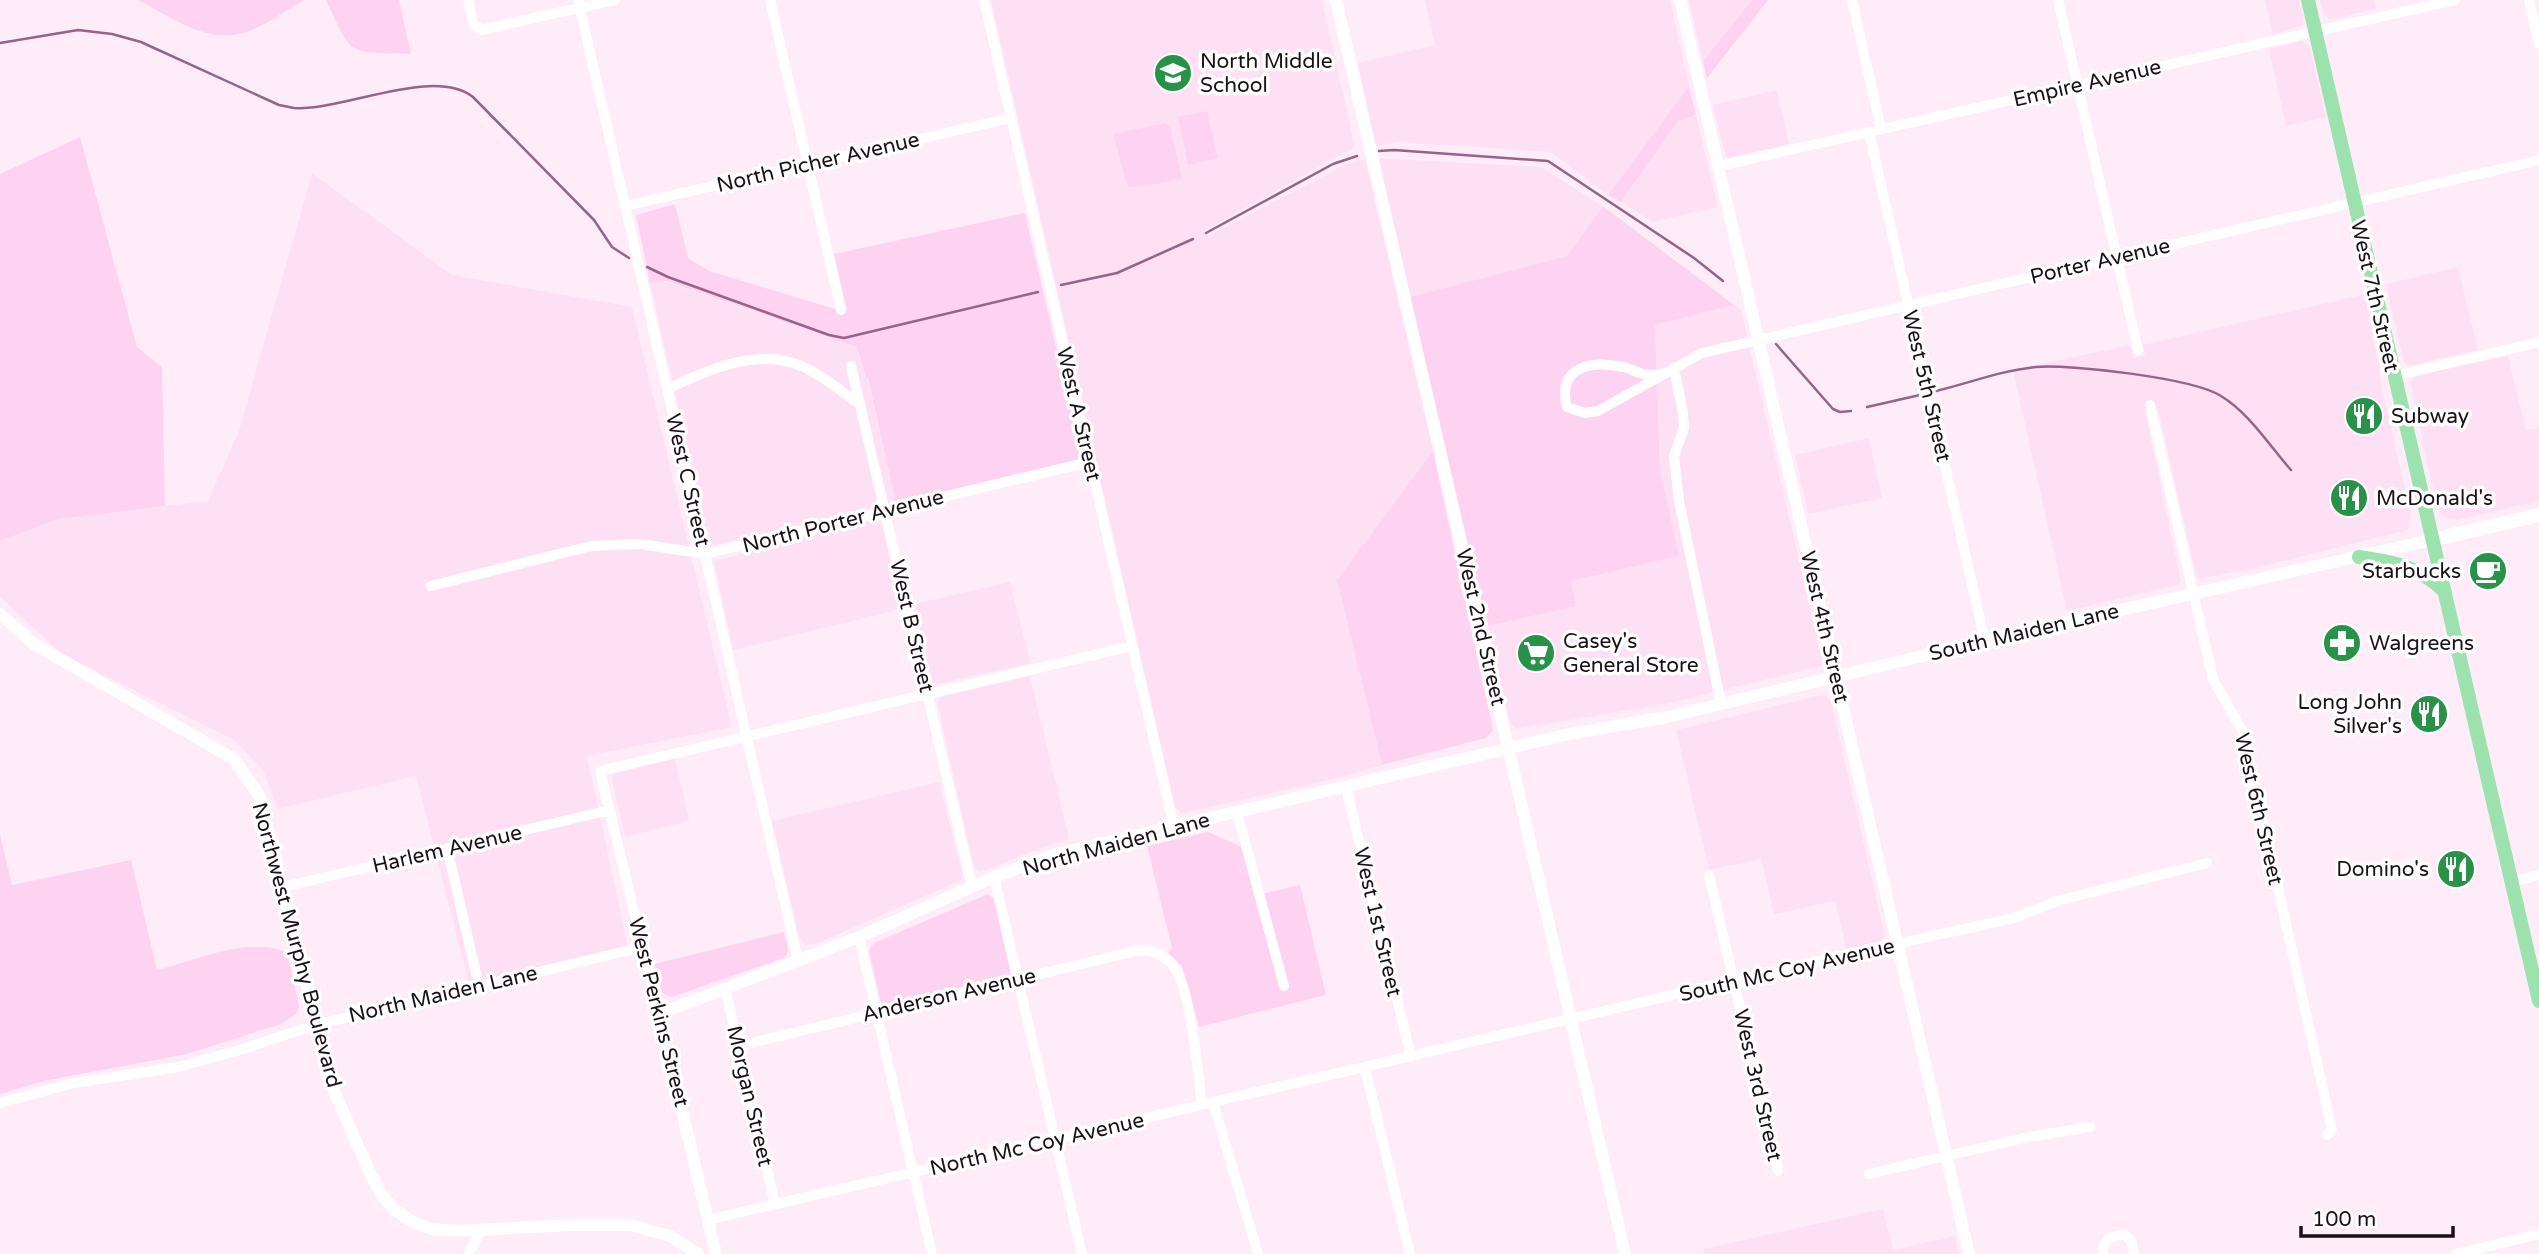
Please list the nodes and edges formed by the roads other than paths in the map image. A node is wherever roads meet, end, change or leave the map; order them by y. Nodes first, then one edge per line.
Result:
1 (468, 0) edge
2 (615, 0) edge
3 (769, 0) edge
4 (984, 0) edge
5 (1336, 0) edge
6 (1680, 0) edge
7 (1852, 0) edge
8 (2058, 0) edge
9 (2308, 0) edge
10 (2455, 0) edge
11 (2529, 0) edge
12 (579, 4) edge
13 (2316, 32) junction
14 (2539, 44) edge
15 (2078, 86) junction
16 (1011, 118) junction
17 (1881, 129) junction
18 (1869, 132) junction
19 (2539, 160) edge
20 (807, 165) junction
21 (1719, 166) junction
22 (2354, 202) junction
23 (625, 206) junction
24 (2118, 257) junction
25 (1908, 304) junction
26 (841, 310) dead end
27 (1758, 340) junction
28 (2539, 342) edge
29 (2138, 350) dead end
30 (851, 366) dead end
31 (1670, 370) junction
32 (2394, 376) junction
33 (667, 389) junction
34 (860, 404) junction
35 (2150, 405) dead end
36 (1090, 462) junction
37 (885, 511) junction
38 (2539, 515) edge
39 (2431, 540) junction
40 (705, 554) junction
41 (2359, 557) junction
42 (431, 586) dead end
43 (2443, 590) junction
44 (2193, 594) junction
45 (0, 614) edge
46 (1985, 640) junction
47 (1132, 646) junction
48 (1836, 676) junction
49 (927, 693) junction
50 (1721, 704) junction
51 (746, 735) junction
52 (1508, 748) junction
53 (1346, 787) junction
54 (610, 810) junction
55 (1237, 813) junction
56 (1174, 827) junction
57 (447, 848) junction
58 (2207, 863) dead end
59 (1709, 875) dead end
60 (2539, 875) edge
61 (993, 877) junction
62 (2511, 882) junction
63 (972, 886) junction
64 (284, 887) junction
65 (859, 937) junction
66 (1898, 945) junction
67 (643, 947) junction
68 (798, 961) junction
69 (1017, 979) junction
70 (1734, 982) junction
71 (479, 986) junction
72 (1284, 986) dead end
73 (725, 988) junction
74 (2539, 1001) edge
75 (876, 1013) junction
76 (659, 1014) junction
77 (1571, 1019) junction
78 (315, 1025) junction
79 (738, 1046) junction
80 (1411, 1057) junction
81 (1365, 1068) junction
82 (0, 1103) edge
83 (1208, 1104) junction
84 (2090, 1128) dead end
85 (2327, 1135) dead end
86 (1055, 1139) junction
87 (1946, 1156) junction
88 (1778, 1171) dead end
89 (913, 1173) junction
90 (1868, 1174) dead end
91 (775, 1204) junction
92 (708, 1220) junction
93 (481, 1231) junction
94 (2539, 1234) edge
95 (1623, 1253) edge
96 (468, 1254) edge
97 (698, 1254) edge
98 (716, 1254) edge
99 (932, 1254) edge
100 (1082, 1254) edge
101 (1258, 1254) edge
102 (1410, 1254) edge
103 (1969, 1254) edge
104 (2103, 1254) edge
105 (2134, 1254) edge
106 (2456, 1254) edge

1 - 12 street
2 - 12 street
3 - 20 street
4 - 16 street, West A Street
5 - 52 street, West 2nd Street
6 - 21 street, West 4th Street
7 - 17 street
8 - 15 street
9 - 13 main road, West 7th Street
10 - 13 street, Empire Avenue
11 - 14 street
12 - 23 street, West C Street
13 - 15 street, Empire Avenue
13 - 22 main road, West 7th Street
15 - 17 street, Empire Avenue
15 - 24 street
16 - 20 street, North Picher Avenue
16 - 36 street, West A Street
17 - 18 street, Empire Avenue
18 - 21 street, Empire Avenue
18 - 25 street, West 5th Street
19 - 22 street, Porter Avenue
20 - 23 street, North Picher Avenue
20 - 26 street
21 - 27 street, West 4th Street
22 - 24 street, Porter Avenue
22 - 32 main road, West 7th Street
23 - 33 street, West C Street
24 - 25 street, Porter Avenue
24 - 29 street
25 - 27 street, Porter Avenue
25 - 46 street, West 5th Street
27 - 31 street, Porter Avenue
27 - 48 street, West 4th Street
28 - 32 street
30 - 34 street, West B Street
31 - 31 street, Porter Avenue
31 - 50 street
32 - 39 main road, West 7th Street
33 - 34 street
33 - 40 street, West C Street
34 - 37 street, West B Street
35 - 44 street, West 6th Street
36 - 37 street, North Porter Avenue
36 - 47 street, West A Street
37 - 40 street, North Porter Avenue
37 - 49 street, West B Street
38 - 39 main road, South Maiden Lane
39 - 41 street, South Maiden Lane
39 - 43 main road, West 7th Street
40 - 42 street, North Porter Avenue
40 - 51 street, West C Street
41 - 43 main road
41 - 44 street, South Maiden Lane
43 - 62 main road, West 7th Street
44 - 46 street, South Maiden Lane
44 - 85 street, West 6th Street
45 - 64 street, Northwest Murphy Boulevard
46 - 48 street, South Maiden Lane
47 - 49 street
47 - 56 street, West A Street
48 - 50 street, South Maiden Lane
48 - 66 street, West 4th Street
49 - 51 street
49 - 63 street, West B Street
50 - 52 street, South Maiden Lane
51 - 54 street, West Perkins Street
51 - 68 street, West C Street
52 - 53 street, North Maiden Lane
52 - 77 street, West 2nd Street
53 - 55 street, North Maiden Lane
53 - 80 street, West 1st Street
54 - 57 street, Harlem Avenue
54 - 67 street, West Perkins Street
55 - 56 street, North Maiden Lane
55 - 72 street
56 - 61 street, North Maiden Lane
57 - 64 street, Harlem Avenue
57 - 71 street
58 - 66 street, South Mc Coy Avenue
59 - 70 street, West 3rd Street
60 - 62 street
61 - 63 street, North Maiden Lane
61 - 69 street
62 - 74 main road, West 7th Street
63 - 65 street, North Maiden Lane
64 - 78 street, Northwest Murphy Boulevard
65 - 68 street, North Maiden Lane
65 - 75 street
66 - 70 street, South Mc Coy Avenue
66 - 87 street, West 4th Street
67 - 71 street, North Maiden Lane
67 - 76 street, West Perkins Street
68 - 73 street, North Maiden Lane
69 - 75 street, Anderson Avenue
69 - 83 street, Anderson Avenue
69 - 86 street
70 - 77 street, South Mc Coy Avenue
70 - 88 street, West 3rd Street
71 - 78 street, North Maiden Lane
73 - 76 street, North Maiden Lane
73 - 79 street, Morgan Street
75 - 79 street, Anderson Avenue
75 - 89 street
76 - 92 street, West Perkins Street
77 - 80 street, South Mc Coy Avenue
77 - 95 street, West 2nd Street
78 - 82 street, North Maiden Lane
78 - 93 street, Northwest Murphy Boulevard
79 - 91 street, Morgan Street
80 - 81 street, South Mc Coy Avenue
81 - 83 street, North Mc Coy Avenue
81 - 102 street
83 - 86 street, North Mc Coy Avenue
83 - 101 street
84 - 87 street
86 - 89 street, North Mc Coy Avenue
86 - 100 street
87 - 90 street
87 - 103 street, West 4th Street
89 - 91 street, North Mc Coy Avenue
89 - 99 street
91 - 92 street, North Mc Coy Avenue
92 - 98 street, West Perkins Street
93 - 96 street
93 - 97 street, Northwest Murphy Boulevard
94 - 106 street
104 - 105 street

